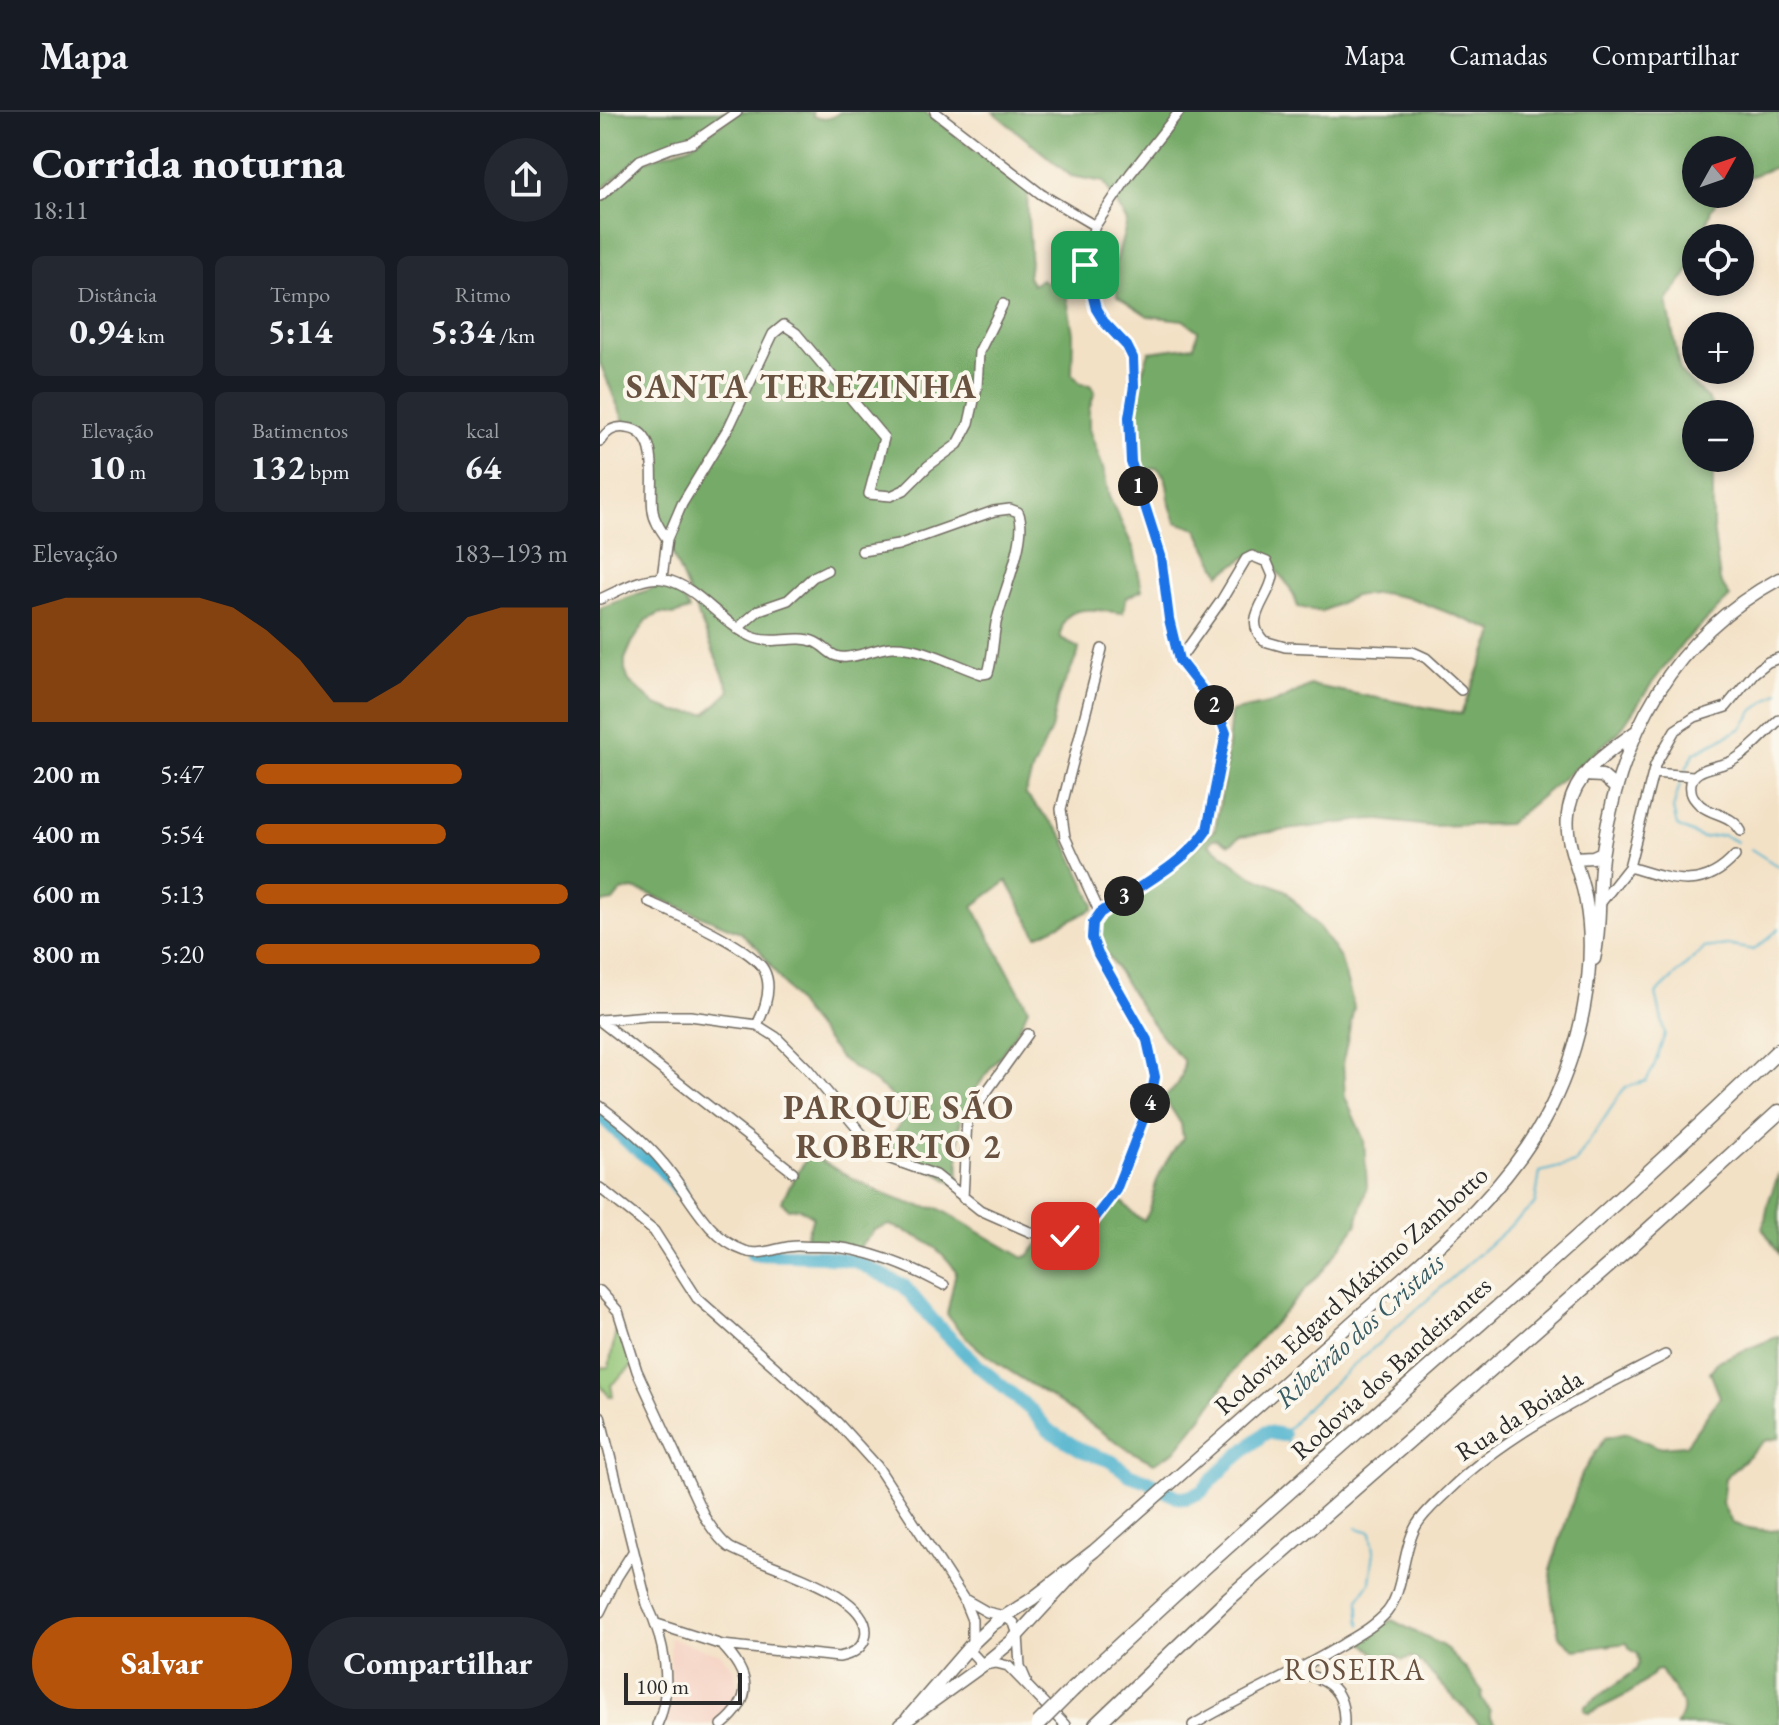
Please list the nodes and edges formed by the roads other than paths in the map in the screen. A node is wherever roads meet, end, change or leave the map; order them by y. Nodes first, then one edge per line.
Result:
1 (737, 112) edge
2 (935, 112) edge
3 (1179, 112) edge
4 (600, 196) edge
5 (1095, 226) junction
6 (1003, 304) dead end
7 (600, 441) edge
8 (667, 539) junction
9 (862, 551) dead end
10 (827, 570) dead end
11 (662, 578) junction
12 (1779, 579) edge
13 (600, 599) edge
14 (737, 629) junction
15 (1102, 649) dead end
16 (1779, 658) edge
17 (1179, 660) junction
18 (1461, 690) dead end
19 (1779, 720) edge
20 (1634, 733) junction
21 (1653, 773) junction
22 (1584, 775) junction
23 (1693, 776) junction
24 (1616, 788) junction
25 (1741, 831) dead end
26 (1735, 856) dead end
27 (1574, 858) junction
28 (1602, 859) junction
29 (1627, 869) junction
30 (649, 902) dead end
31 (1599, 905) junction
32 (1100, 913) junction
33 (1589, 974) junction
34 (600, 1020) edge
35 (757, 1025) junction
36 (1028, 1034) dead end
37 (1779, 1050) edge
38 (600, 1106) edge
39 (1779, 1112) edge
40 (793, 1172) dead end
41 (600, 1188) edge
42 (963, 1198) junction
43 (944, 1285) dead end
44 (600, 1291) edge
45 (1665, 1355) dead end
46 (600, 1416) edge
47 (1094, 1551) junction
48 (633, 1552) junction
49 (963, 1598) junction
50 (600, 1612) edge
51 (1004, 1616) junction
52 (657, 1624) junction
53 (1018, 1635) junction
54 (722, 1645) junction
55 (971, 1645) junction
56 (983, 1665) junction
57 (1298, 1672) junction
58 (1031, 1692) junction
59 (1101, 1720) edge
60 (904, 1721) edge
61 (1037, 1724) edge
62 (657, 1725) edge
63 (722, 1725) edge
64 (1065, 1725) edge
65 (1193, 1725) edge
66 (1344, 1725) edge

1 - 4 street
2 - 5 street
3 - 5 street
5 - 17 street
6 - 8 street
7 - 8 street
8 - 11 street
9 - 14 street
10 - 14 street
11 - 13 street
11 - 14 street
12 - 20 main road, Rodovia Edgard Máximo Zambotto
15 - 32 street
16 - 21 street
17 - 18 street
17 - 32 street
19 - 23 street
20 - 22 main road, Rodovia Edgard Máximo Zambotto
20 - 24 main road, Rodovia Edgard Máximo Zambotto
21 - 23 street
21 - 29 street
22 - 24 main road
22 - 27 main road, Rodovia Edgard Máximo Zambotto
23 - 25 street
24 - 28 main road, Rodovia Edgard Máximo Zambotto
26 - 29 street
27 - 28 main road
27 - 33 main road, Rodovia Edgard Máximo Zambotto
28 - 29 street
28 - 31 main road, Rodovia Edgard Máximo Zambotto
29 - 31 street
30 - 35 street
31 - 33 main road, Rodovia Edgard Máximo Zambotto
32 - 42 street
33 - 47 main road, Rodovia Edgard Máximo Zambotto
34 - 35 street
34 - 40 street
35 - 42 street
36 - 42 street
37 - 61 highway, Rodovia dos Bandeirantes, bridge
38 - 43 street
39 - 59 highway
41 - 49 street
44 - 54 street
45 - 57 street, Rua da Boiada
46 - 48 street
47 - 51 main road, Rodovia Edgard Máximo Zambotto
47 - 53 main road, Rodovia Edgard Máximo Zambotto
48 - 50 street
48 - 52 street
49 - 51 street
49 - 55 street
51 - 53 street
51 - 55 main road, Rodovia Edgard Máximo Zambotto
52 - 54 street
52 - 62 street
53 - 56 main road, Rodovia Edgard Máximo Zambotto
53 - 58 street
54 - 63 street
55 - 56 street
55 - 60 main road, Rodovia Edgard Máximo Zambotto
56 - 58 street
56 - 60 main road, Rodovia Edgard Máximo Zambotto
57 - 65 street, Rua da Boiada
57 - 66 street
58 - 64 street

